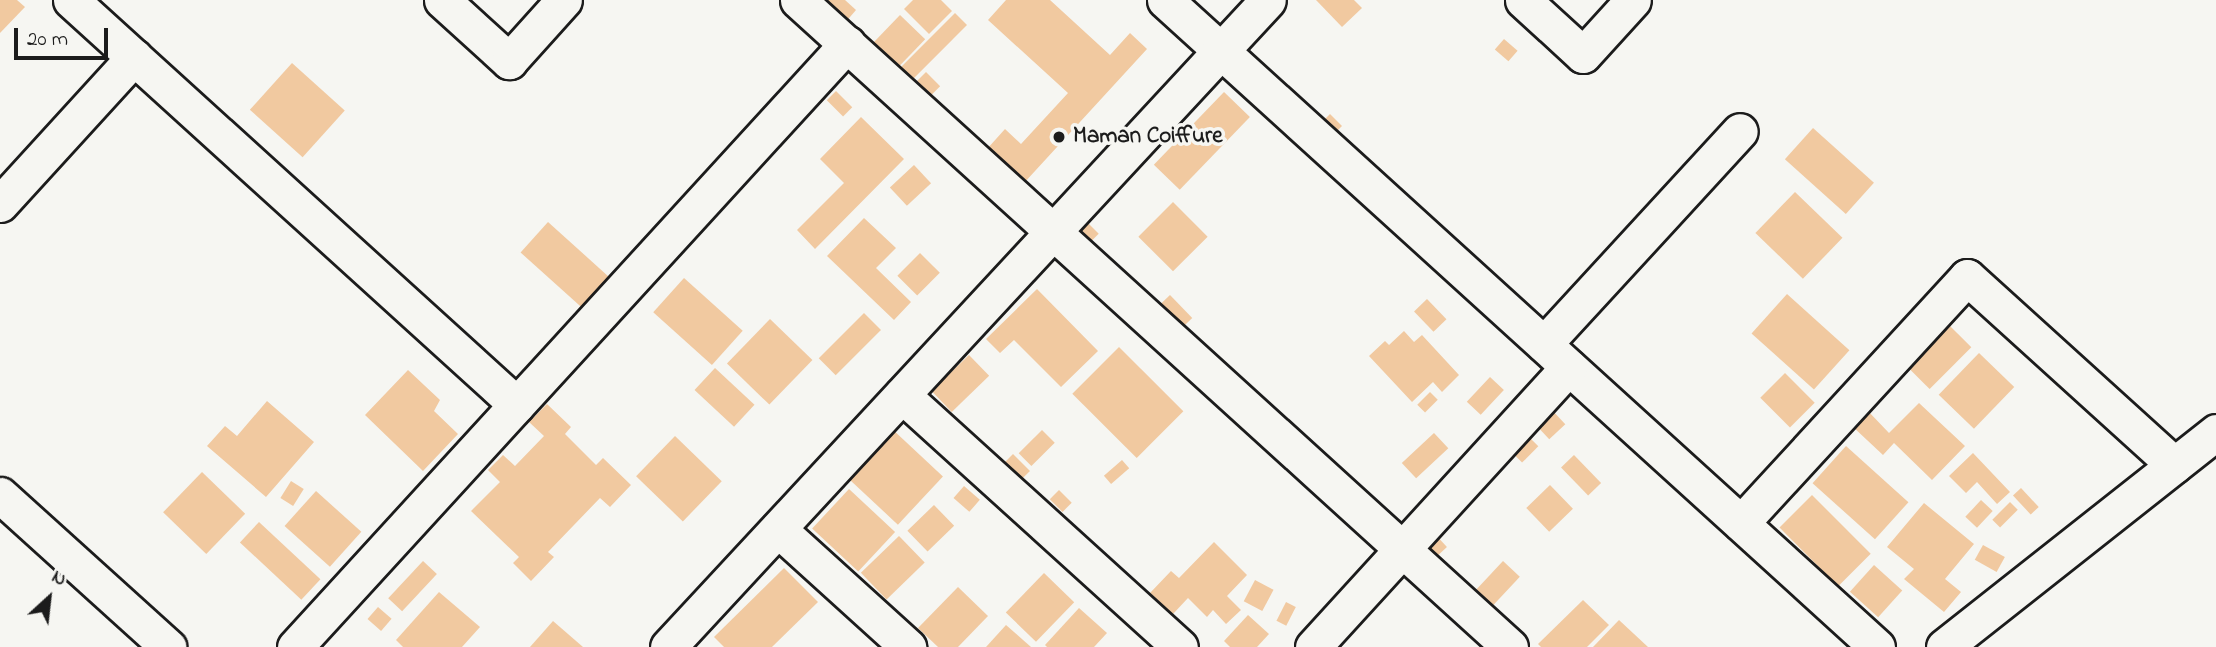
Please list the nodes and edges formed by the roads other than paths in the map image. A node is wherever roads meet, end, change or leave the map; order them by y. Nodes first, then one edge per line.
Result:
1 (71, 0) edge
2 (442, 0) edge
3 (564, 0) edge
4 (798, 0) edge
5 (1165, 0) edge
6 (1268, 0) edge
7 (1522, 0) edge
8 (1633, 0) edge
9 (847, 44) junction
10 (1221, 51) junction
11 (134, 57) junction
12 (1740, 131) dead end
13 (0, 204) edge
14 (1053, 232) junction
15 (1557, 356) junction
16 (902, 395) junction
17 (517, 405) junction
18 (2216, 432) edge
19 (2174, 465) junction
20 (0, 495) edge
21 (1741, 523) junction
22 (778, 529) junction
23 (1403, 550) junction
24 (1866, 643) edge
25 (167, 647) edge
26 (295, 647) edge
27 (668, 647) edge
28 (908, 647) edge
29 (1180, 647) edge
30 (1313, 647) edge
31 (1510, 647) edge
32 (1944, 647) edge

1 - 11 street
2 - 3 street
4 - 9 street
5 - 10 street
6 - 10 street
7 - 8 street
9 - 14 street
9 - 17 street
10 - 14 street
10 - 15 street
11 - 13 street
11 - 17 street
12 - 15 street
14 - 16 street
14 - 23 street
15 - 21 street
15 - 23 street
16 - 22 street
16 - 29 street
17 - 26 street
18 - 19 street
19 - 21 street
19 - 32 street
20 - 25 street
21 - 24 street
22 - 27 street
22 - 28 street
23 - 30 street
23 - 31 street

